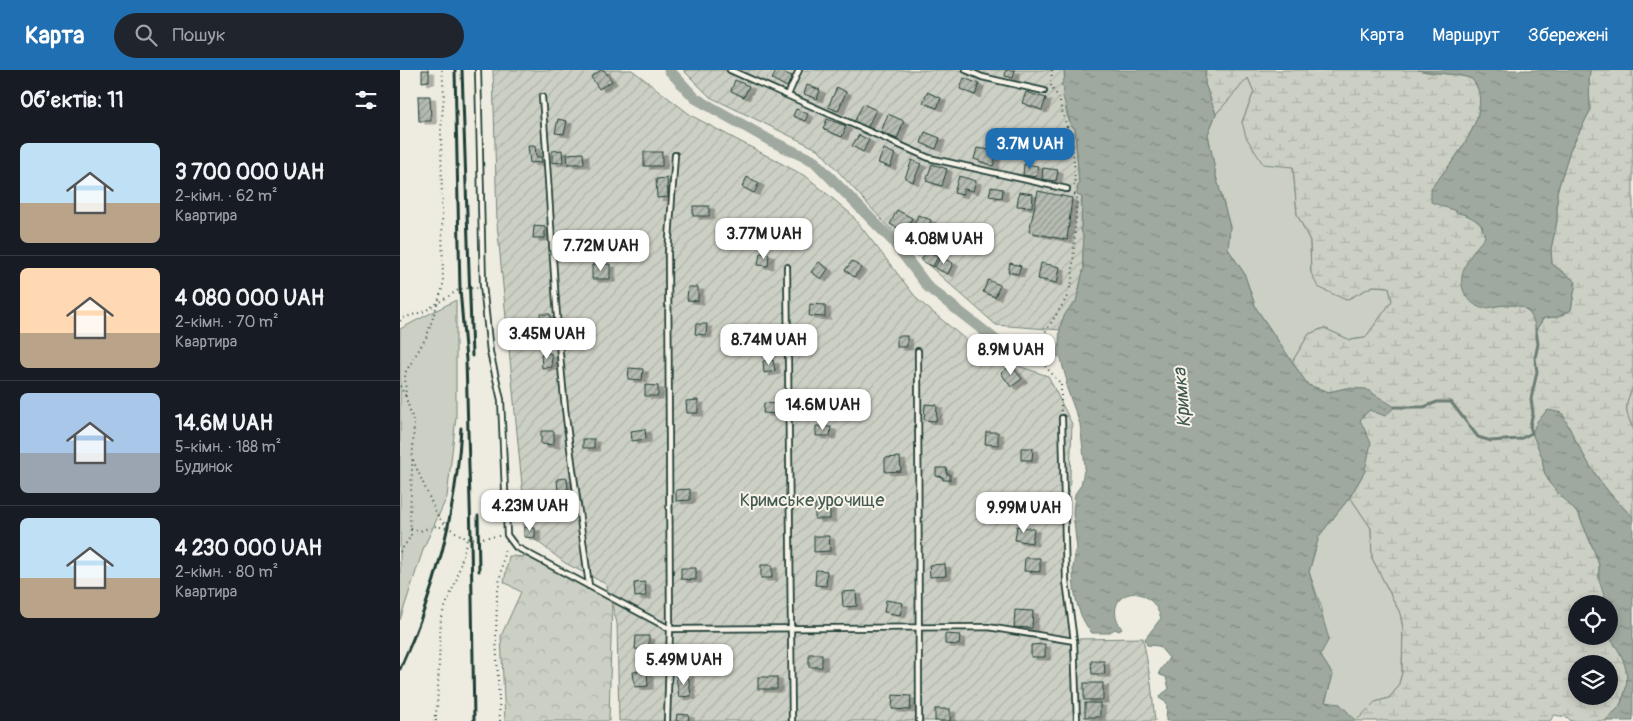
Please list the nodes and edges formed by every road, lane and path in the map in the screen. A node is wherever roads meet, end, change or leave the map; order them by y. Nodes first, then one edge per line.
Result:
1 (442, 70) edge
2 (478, 70) edge
3 (730, 70) edge
4 (799, 70) edge
5 (966, 70) edge
6 (1052, 70) edge
7 (1044, 91) dead end
8 (788, 95) junction
9 (542, 97) dead end
10 (676, 155) dead end
11 (1066, 190) joint
12 (1074, 194) junction
13 (788, 267) dead end
14 (484, 285) junction
15 (437, 304) junction
16 (400, 321) edge
17 (918, 351) dead end
18 (400, 386) edge
19 (406, 398) junction
20 (1062, 418) joint
21 (412, 458) junction
22 (449, 528) junction
23 (411, 529) junction
24 (507, 535) junction
25 (468, 539) junction
26 (400, 552) edge
27 (589, 586) junction
28 (791, 628) junction
29 (919, 628) junction
30 (670, 630) junction
31 (1074, 641) junction
32 (435, 721) edge
33 (500, 721) edge
34 (667, 721) edge
35 (792, 721) edge
36 (919, 721) edge
37 (1077, 721) edge

1 - 15 path
2 - 14 lane
3 - 8 lane
4 - 8 lane
5 - 7 lane
6 - 12 path
8 - 11 lane
9 - 27 lane
10 - 30 lane
11 - 12 path
12 - 20 path
13 - 28 lane
14 - 15 path
14 - 24 lane
15 - 16 path
15 - 19 path
17 - 29 lane
18 - 19 path
19 - 21 path
20 - 31 lane
21 - 22 path
21 - 23 path
22 - 23 path
22 - 25 path
23 - 26 path
24 - 25 path
24 - 27 lane
24 - 33 path
25 - 32 path
27 - 30 lane
28 - 29 lane
28 - 30 lane
28 - 35 lane
29 - 31 lane
29 - 36 lane
30 - 34 lane
31 - 37 lane

